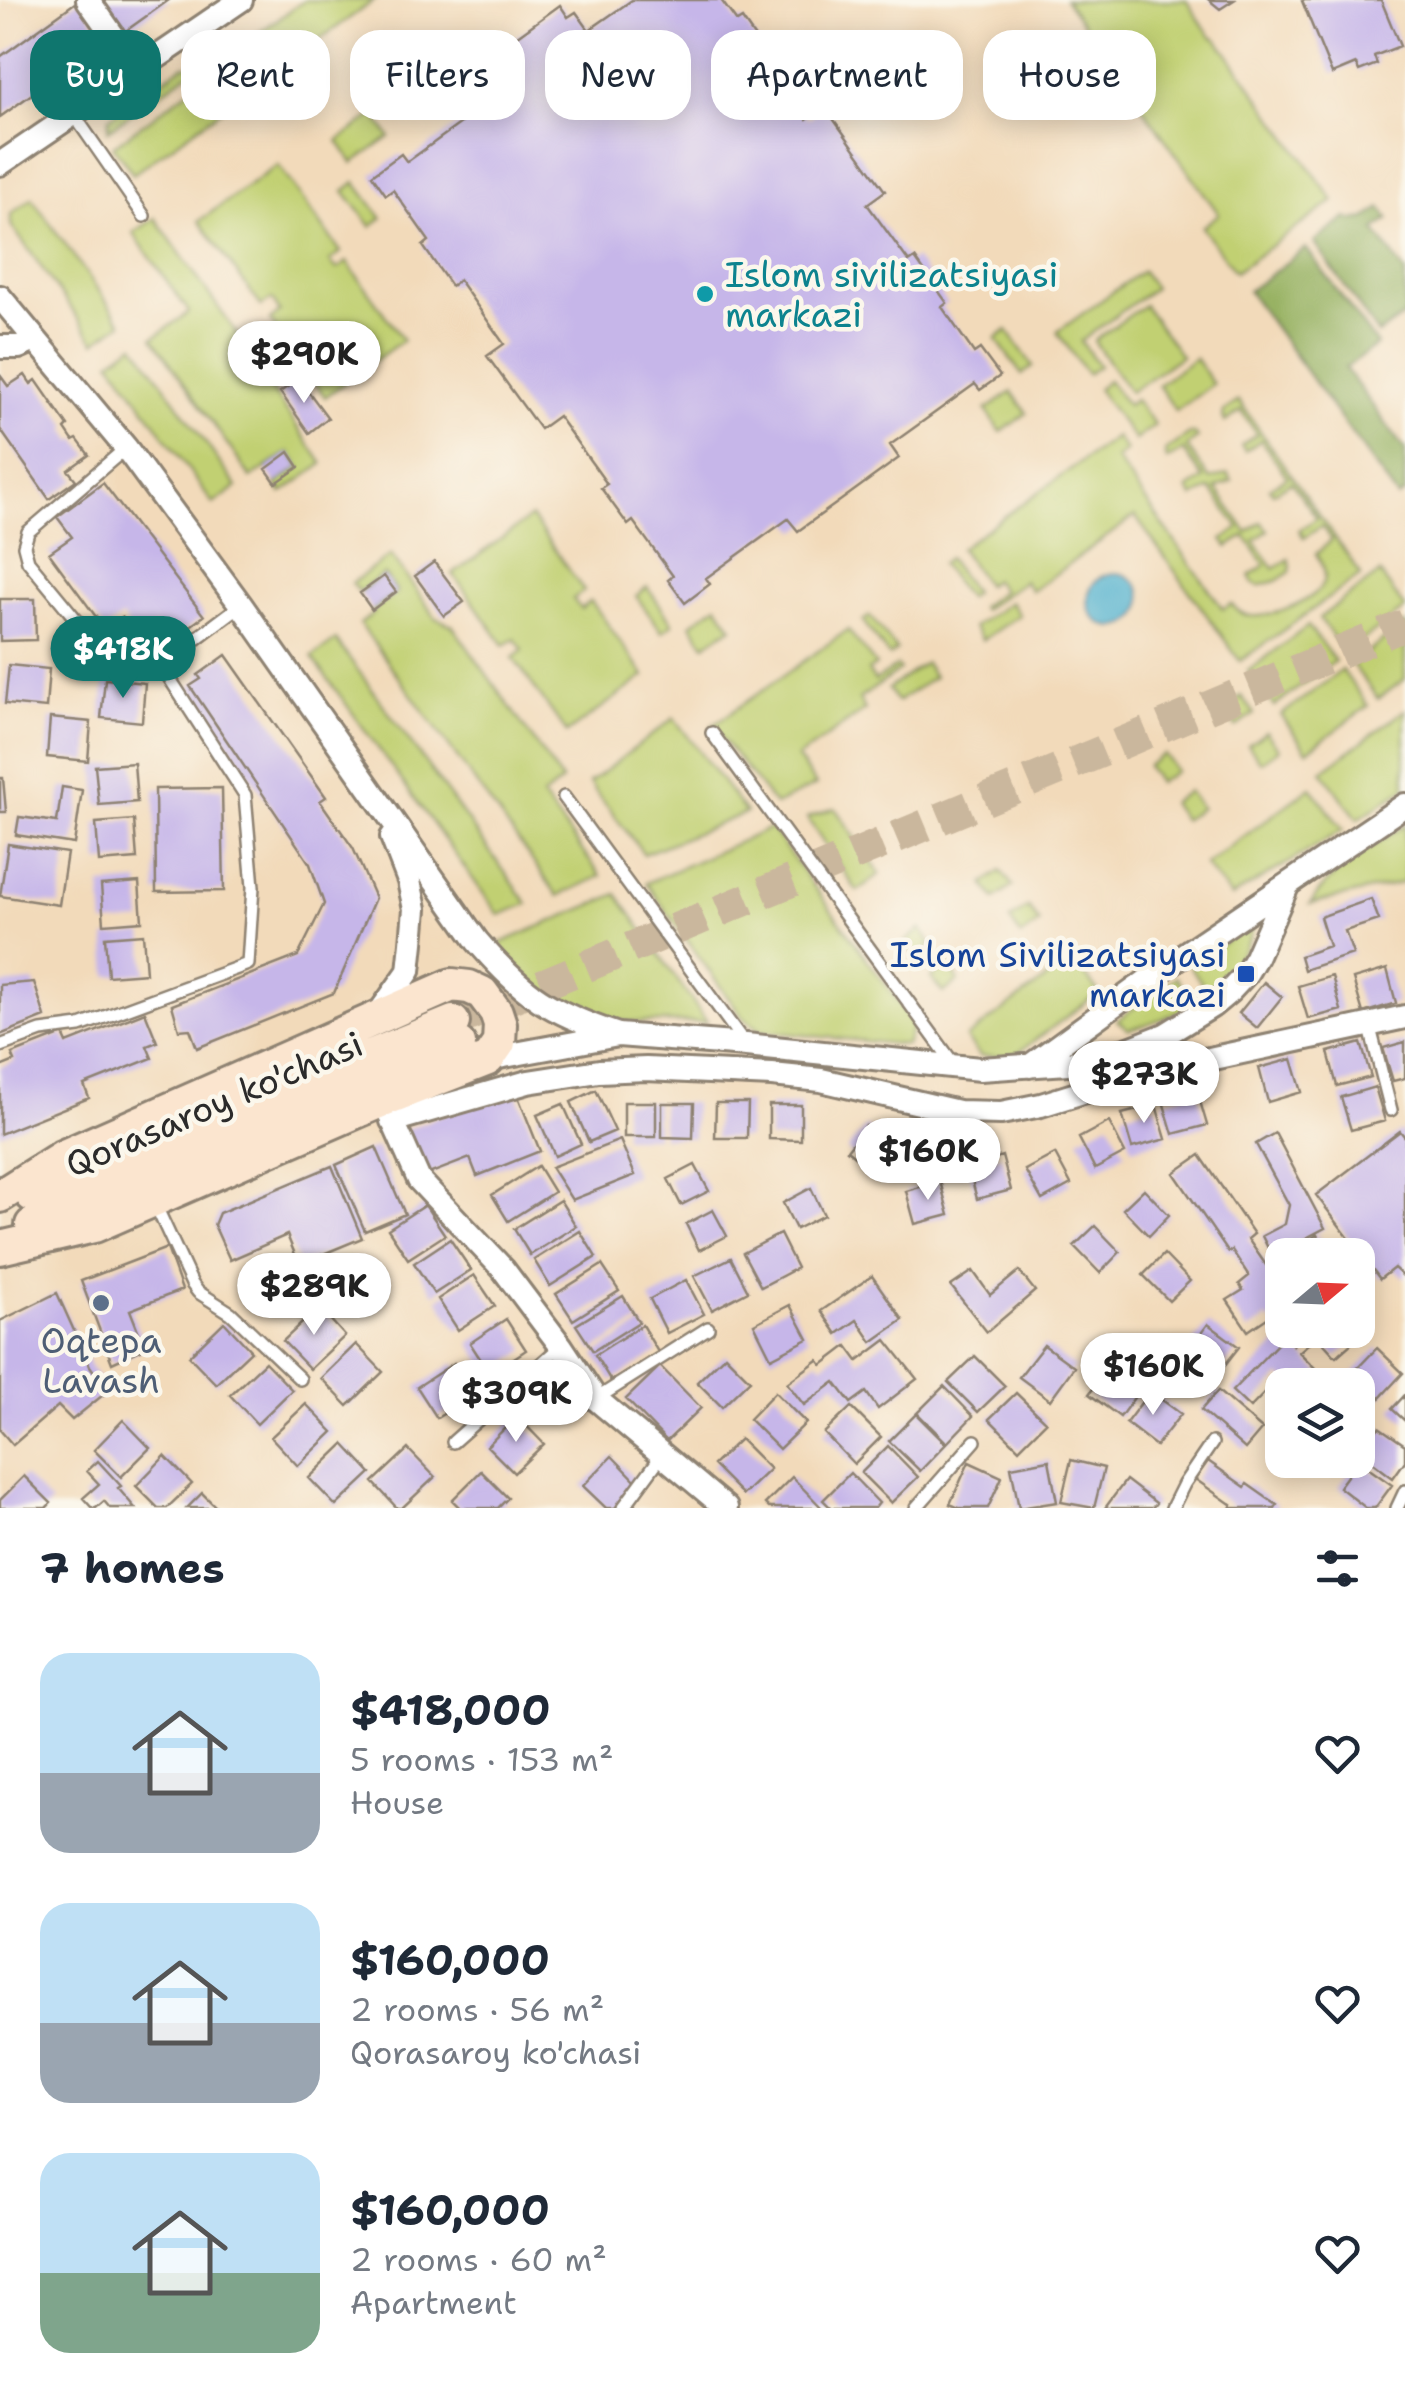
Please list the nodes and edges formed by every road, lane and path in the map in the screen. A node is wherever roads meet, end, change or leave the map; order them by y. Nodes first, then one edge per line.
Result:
1 (88, 0) edge
2 (241, 0) edge
3 (109, 30) edge
4 (161, 55) edge
5 (66, 120) edge
6 (77, 120) edge
7 (0, 164) edge
8 (144, 216) dead end
9 (0, 298) edge
10 (35, 340) junction
11 (0, 347) edge
12 (126, 448) junction
13 (240, 605) junction
14 (161, 665) junction
15 (712, 733) dead end
16 (564, 798) dead end
17 (380, 806) junction
18 (1405, 806) edge
19 (1288, 884) junction
20 (1405, 1017) edge
21 (374, 1019) junction
22 (1369, 1024) junction
23 (618, 1035) junction
24 (466, 1042) junction
25 (746, 1044) junction
26 (0, 1046) edge
27 (955, 1066) junction
28 (1030, 1066) junction
29 (1391, 1110) dead end
30 (388, 1111) junction
31 (0, 1196) edge
32 (153, 1200) junction
33 (0, 1208) edge
34 (0, 1238) edge
35 (0, 1248) edge
36 (708, 1328) dead end
37 (561, 1346) junction
38 (300, 1379) dead end
39 (596, 1398) junction
40 (975, 1441) dead end
41 (454, 1442) dead end
42 (1212, 1444) dead end
43 (662, 1455) junction
44 (1405, 1491) edge
45 (723, 1507) edge
46 (623, 1508) edge
47 (916, 1508) edge
48 (1172, 1508) edge
49 (1397, 1508) edge

1 - 3 street
2 - 4 street
5 - 7 street
6 - 8 lane
9 - 10 street
10 - 11 street
10 - 12 street
12 - 13 street
12 - 14 lane
13 - 14 lane
13 - 17 street
14 - 26 lane
15 - 27 lane
16 - 25 lane
17 - 21 street
17 - 23 street
18 - 19 street
19 - 28 street
19 - 28 street
20 - 22 street
21 - 24 main road
21 - 31 main road
22 - 29 lane
22 - 30 street
23 - 24 street
23 - 25 street
24 - 30 main road
24 - 33 main road, Qorasaroy ko'chasi
24 - 34 main road, Qorasaroy ko'chasi
25 - 27 street
27 - 28 street
30 - 32 main road
30 - 37 street
32 - 35 main road
32 - 38 lane
36 - 39 lane
37 - 39 street
37 - 41 lane
39 - 43 street
40 - 47 lane
42 - 48 lane
43 - 45 street
43 - 46 lane
44 - 49 lane

